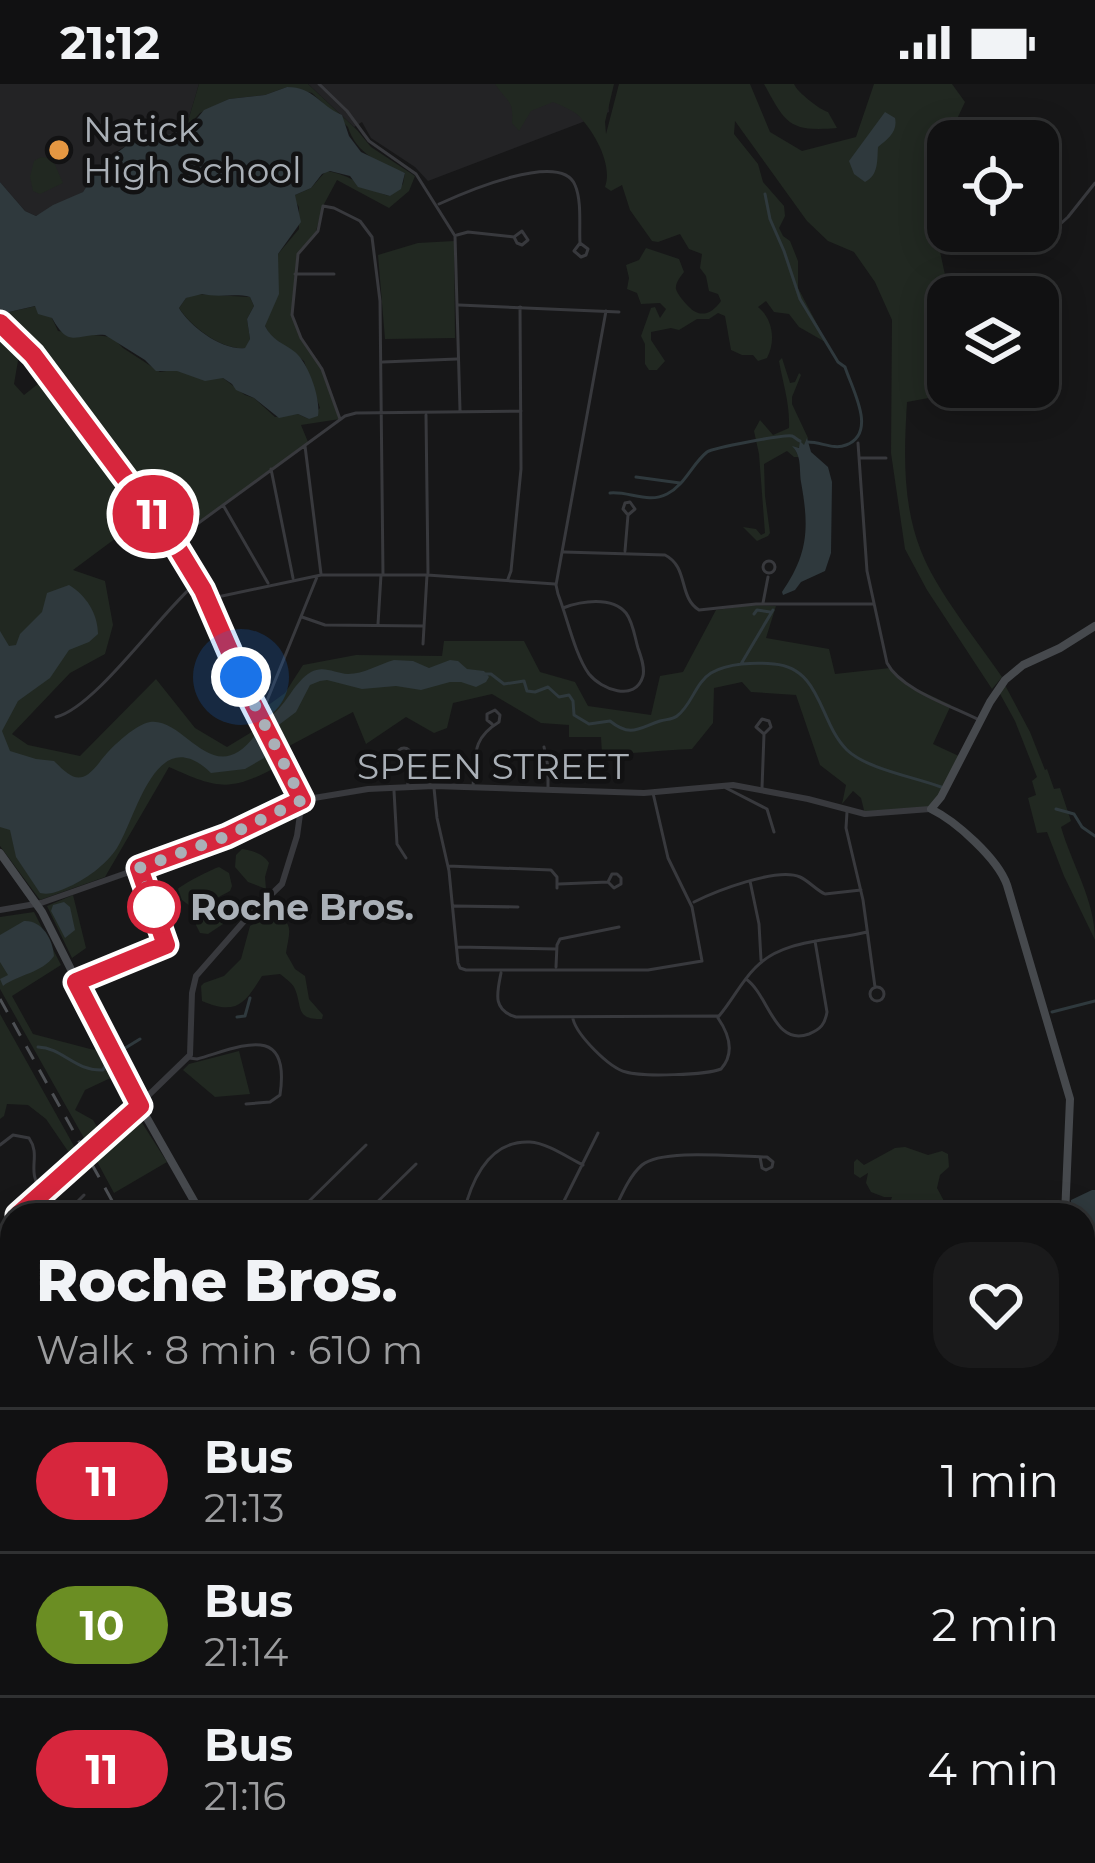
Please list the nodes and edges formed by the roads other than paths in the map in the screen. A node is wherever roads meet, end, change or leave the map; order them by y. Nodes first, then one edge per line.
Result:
1 (319, 84) edge
2 (1095, 183) edge
3 (437, 205) junction
4 (1059, 226) edge
5 (455, 236) junction
6 (514, 237) dead end
7 (580, 243) dead end
8 (295, 274) junction
9 (334, 274) dead end
10 (458, 305) junction
11 (520, 307) junction
12 (606, 311) junction
13 (619, 312) dead end
14 (0, 322) edge
15 (459, 359) junction
16 (381, 362) junction
17 (521, 411) junction
18 (382, 412) junction
19 (426, 412) junction
20 (460, 412) junction
21 (340, 418) junction
22 (858, 443) dead end
23 (304, 445) junction
24 (859, 458) junction
25 (886, 458) dead end
26 (271, 469) junction
27 (223, 505) junction
28 (628, 514) dead end
29 (173, 541) junction
30 (562, 552) junction
31 (625, 552) junction
32 (769, 574) dead end
33 (382, 575) junction
34 (427, 575) junction
35 (320, 576) junction
36 (293, 579) junction
37 (198, 580) junction
38 (507, 580) junction
39 (556, 584) junction
40 (269, 585) junction
41 (208, 599) junction
42 (762, 604) junction
43 (874, 604) junction
44 (563, 608) junction
45 (302, 617) junction
46 (378, 626) junction
47 (424, 626) junction
48 (1095, 626) edge
49 (423, 644) dead end
50 (56, 717) dead end
51 (260, 717) junction
52 (981, 721) junction
53 (492, 724) dead end
54 (764, 734) dead end
55 (544, 748) dead end
56 (405, 762) dead end
57 (724, 785) junction
58 (434, 786) junction
59 (394, 787) junction
60 (408, 787) junction
61 (472, 787) junction
62 (762, 789) junction
63 (548, 790) junction
64 (653, 793) junction
65 (302, 800) junction
66 (848, 810) junction
67 (935, 811) junction
68 (774, 832) dead end
69 (0, 853) edge
70 (406, 858) dead end
71 (448, 866) junction
72 (750, 881) junction
73 (608, 882) dead end
74 (861, 890) junction
75 (691, 903) junction
76 (37, 904) junction
77 (453, 906) junction
78 (518, 907) dead end
79 (0, 910) edge
80 (620, 927) dead end
81 (867, 932) junction
82 (814, 941) junction
83 (166, 945) dead end
84 (457, 947) junction
85 (556, 947) junction
86 (761, 962) junction
87 (501, 969) junction
88 (556, 969) junction
89 (746, 980) junction
90 (76, 982) junction
91 (875, 987) dead end
92 (572, 1016) junction
93 (718, 1016) junction
94 (824, 1023) junction
95 (832, 1025) dead end
96 (189, 1058) junction
97 (246, 1104) dead end
98 (140, 1106) junction
99 (598, 1132) dead end
100 (0, 1145) edge
101 (366, 1145) dead end
102 (760, 1157) dead end
103 (416, 1164) dead end
104 (583, 1165) junction
105 (43, 1193) junction
106 (84, 1195) dead end
107 (32, 1203) edge
108 (76, 1203) edge
109 (195, 1203) edge
110 (307, 1203) edge
111 (376, 1203) edge
112 (468, 1203) edge
113 (563, 1203) edge
114 (618, 1203) edge
115 (1065, 1203) edge

1 - 3 street
2 - 4 street
3 - 5 street
3 - 7 street
5 - 6 street
5 - 10 street
8 - 9 street
8 - 16 street
8 - 21 street
10 - 11 street
10 - 15 street
11 - 12 street
11 - 17 street
12 - 13 street
12 - 30 street
14 - 29 street
15 - 16 street
15 - 20 street
16 - 18 street
17 - 20 street
17 - 38 street
18 - 19 street
18 - 21 street
18 - 33 street
19 - 20 street
19 - 34 street
21 - 23 street
22 - 24 street
23 - 26 street
23 - 35 street
24 - 25 street
24 - 43 street
26 - 27 street
26 - 36 street
27 - 29 street
27 - 40 street
28 - 31 street
29 - 37 street
30 - 31 street
30 - 39 street
31 - 42 street
32 - 42 street
33 - 34 street
33 - 35 street
33 - 46 street
34 - 38 street
34 - 47 street
35 - 36 street
35 - 45 street
36 - 40 street
37 - 41 street
37 - 50 street
38 - 39 street
39 - 44 street
40 - 41 street
41 - 51 street
42 - 43 street
43 - 52 street
44 - 44 street
45 - 46 street
45 - 51 street
46 - 47 street
47 - 49 street
48 - 52 main road
51 - 65 street
52 - 67 main road
53 - 61 street
54 - 62 street
55 - 63 street
56 - 60 street
57 - 62 street, SPEEN STREET
57 - 64 street, SPEEN STREET
57 - 68 street
58 - 60 street, SPEEN STREET
58 - 61 street, SPEEN STREET
58 - 71 street
59 - 60 street, SPEEN STREET
59 - 65 street, SPEEN STREET
59 - 70 street
61 - 63 street, SPEEN STREET
62 - 66 street, SPEEN STREET
63 - 64 street, SPEEN STREET
64 - 75 street
65 - 76 street, SPEEN STREET
65 - 96 street
66 - 67 street, SPEEN STREET
66 - 74 street
67 - 115 main road
69 - 76 main road
71 - 73 street
71 - 77 street
72 - 74 street
72 - 75 street
72 - 86 street
74 - 81 street
75 - 88 street
76 - 79 street, SPEEN STREET
76 - 90 main road
77 - 78 street
77 - 84 street
80 - 85 street
81 - 82 street
81 - 91 street
82 - 86 street
82 - 94 street
83 - 90 street
84 - 85 street
84 - 87 street
85 - 88 street
86 - 89 street
87 - 88 street
87 - 92 street
89 - 93 street
89 - 94 street
90 - 98 main road
92 - 93 street
92 - 93 street
94 - 95 street
96 - 97 street
96 - 98 street
98 - 105 street, bridge
98 - 109 main road
99 - 104 street
100 - 105 street
101 - 110 street
102 - 114 street
103 - 111 street
104 - 112 street
104 - 113 street
105 - 107 street
106 - 108 street

